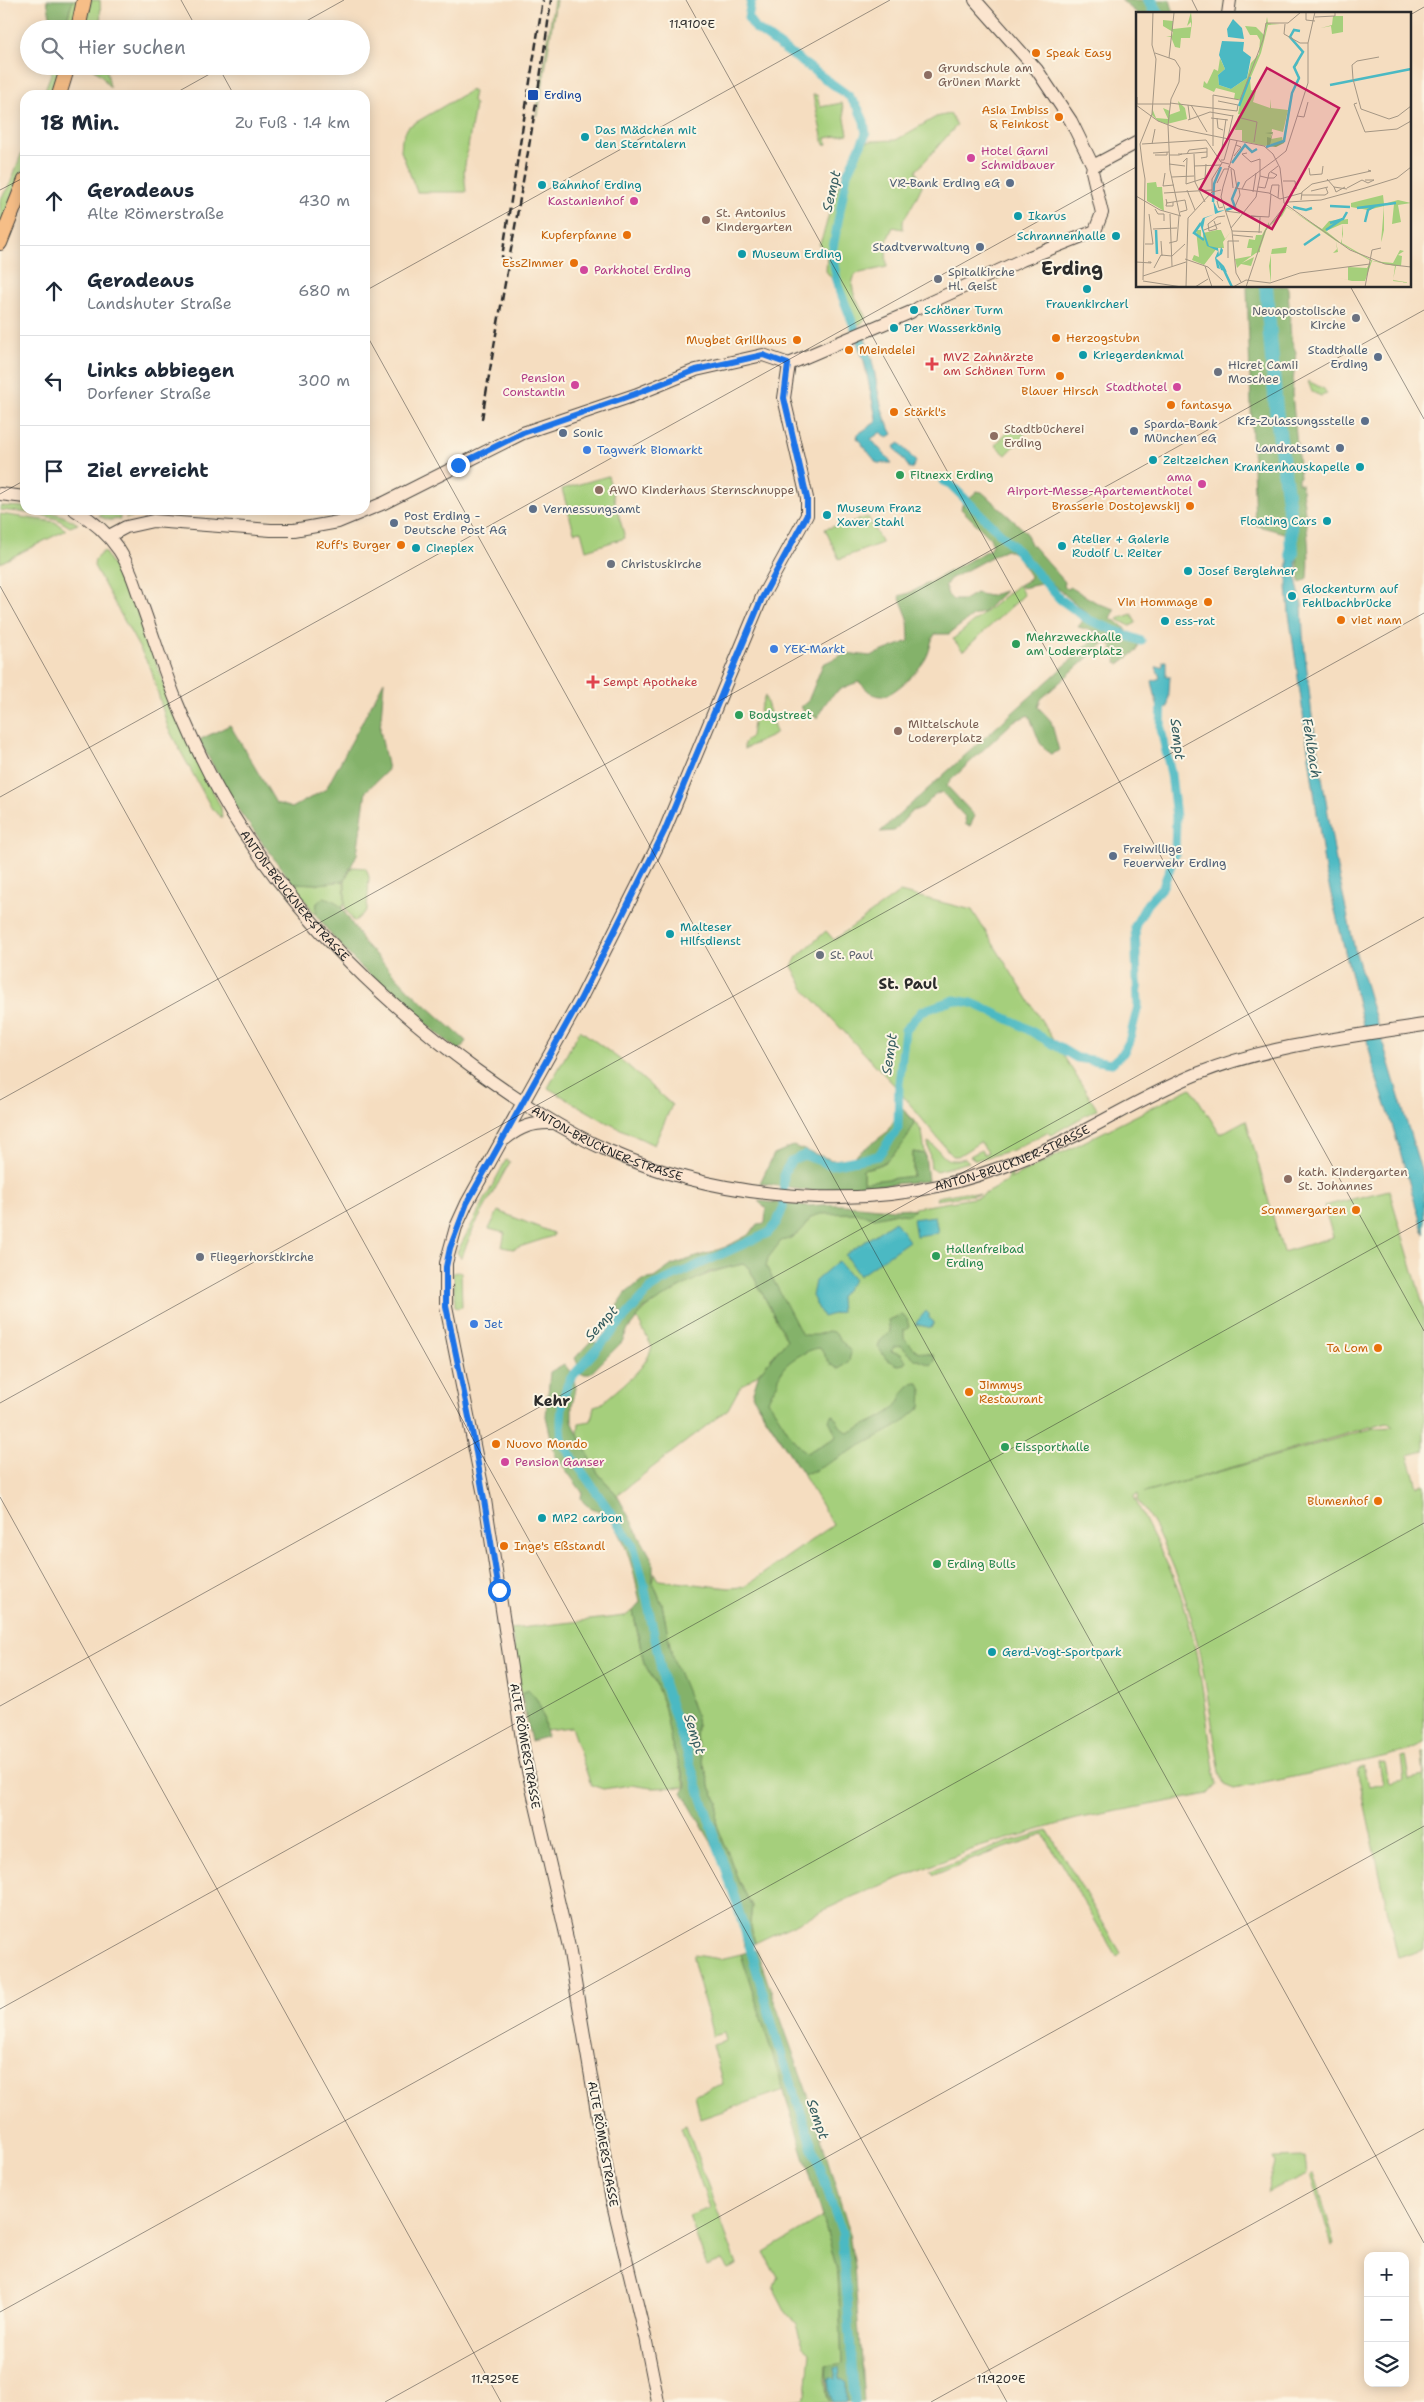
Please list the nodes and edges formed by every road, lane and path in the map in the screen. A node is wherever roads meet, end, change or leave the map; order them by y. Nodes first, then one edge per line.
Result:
1 (84, 0) edge
2 (975, 0) edge
3 (80, 20) edge
4 (65, 75) edge
5 (61, 90) edge
6 (1136, 143) edge
7 (1093, 166) junction
8 (20, 193) edge
9 (0, 243) edge
10 (788, 364) junction
11 (0, 494) edge
12 (20, 496) edge
13 (370, 509) edge
14 (83, 515) edge
15 (355, 515) edge
16 (108, 536) junction
17 (1424, 1025) edge
18 (522, 1102) junction
19 (553, 1123) junction
20 (501, 1142) junction
21 (658, 2402) edge

1 - 3 main road
2 - 7 main road
4 - 5 main road
6 - 7 main road
7 - 10 main road
8 - 9 main road
10 - 13 main road
10 - 18 main road, ALTE RÖMERSTRASSE
11 - 12 main road
14 - 16 main road, ANTON-BRUCKNER-STRASSE
15 - 16 main road
16 - 18 main road, ANTON-BRUCKNER-STRASSE
17 - 19 main road, ANTON-BRUCKNER-STRASSE
18 - 19 main road, ANTON-BRUCKNER-STRASSE
18 - 20 main road, ALTE RÖMERSTRASSE
19 - 20 main road
20 - 21 main road, ALTE RÖMERSTRASSE

